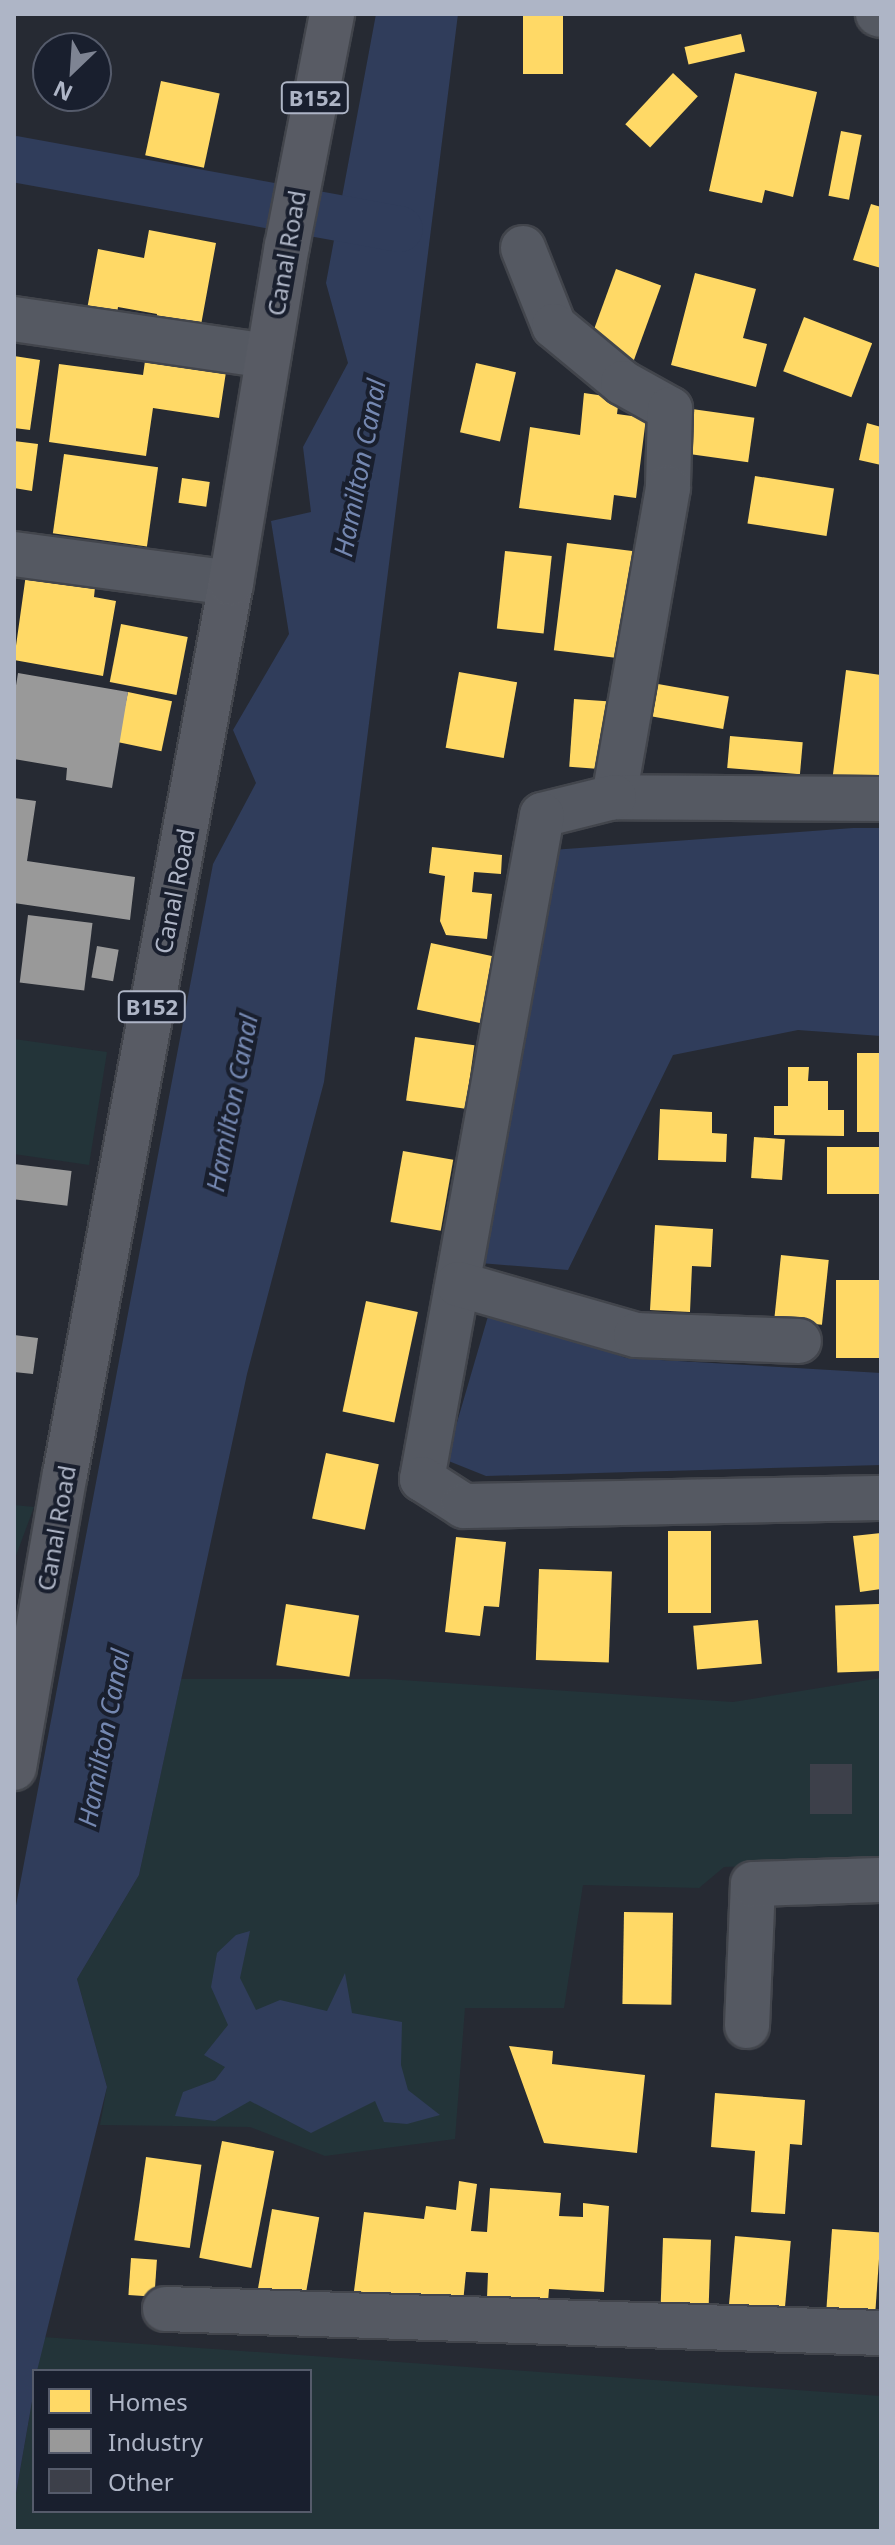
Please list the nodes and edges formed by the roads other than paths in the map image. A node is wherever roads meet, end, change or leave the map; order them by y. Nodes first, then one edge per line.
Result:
1 (332, 14) edge
2 (523, 248) dead end
3 (14, 319) edge
4 (268, 356) junction
5 (14, 554) edge
6 (231, 583) junction
7 (614, 797) junction
8 (881, 799) edge
9 (458, 1284) junction
10 (799, 1341) dead end
11 (881, 1498) edge
12 (14, 1768) edge
13 (881, 1880) edge
14 (747, 2026) dead end
15 (165, 2309) dead end
16 (881, 2333) edge

1 - 4 main road, Canal Road / B152
2 - 7 street
3 - 4 street
4 - 6 main road, Canal Road / B152
5 - 6 street
6 - 12 main road, Canal Road / B152
7 - 8 street
7 - 9 street
9 - 10 street
9 - 11 street
13 - 14 street
15 - 16 street

